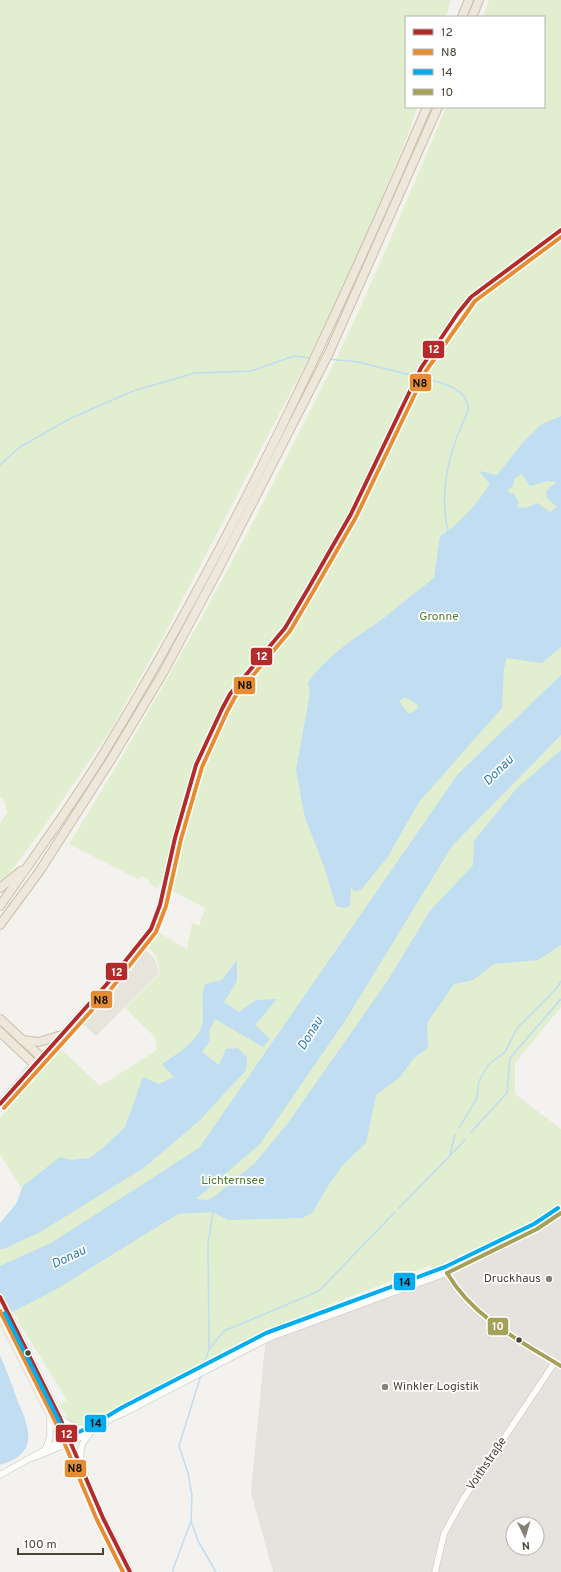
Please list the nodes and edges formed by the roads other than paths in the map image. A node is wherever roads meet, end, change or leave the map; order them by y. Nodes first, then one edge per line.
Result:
1 (469, 0) edge
2 (479, 0) edge
3 (462, 16) edge
4 (472, 16) edge
5 (427, 108) edge
6 (438, 108) edge
7 (561, 230) edge
8 (28, 865) junction
9 (0, 888) edge
10 (0, 906) edge
11 (0, 925) edge
12 (0, 1019) edge
13 (0, 1032) edge
14 (58, 1036) junction
15 (22, 1040) junction
16 (41, 1056) junction
17 (34, 1064) junction
18 (0, 1104) edge
19 (561, 1213) edge
20 (448, 1273) junction
21 (0, 1297) edge
22 (1, 1318) edge
23 (555, 1362) junction
24 (561, 1366) edge
25 (124, 1413) junction
26 (49, 1415) junction
27 (60, 1418) junction
28 (91, 1432) junction
29 (66, 1441) junction
30 (46, 1448) junction
31 (33, 1458) junction
32 (82, 1468) junction
33 (0, 1475) edge
34 (103, 1518) junction
35 (130, 1572) edge
36 (435, 1572) edge

1 - 3 highway
2 - 4 highway
5 - 8 highway
6 - 11 highway
7 - 14 street
8 - 9 highway
8 - 10 highway
12 - 15 highway
13 - 17 highway
14 - 15 highway
14 - 16 street
15 - 16 highway
16 - 17 main road
17 - 18 main road
19 - 20 street
20 - 23 street
20 - 25 street
21 - 27 main road
22 - 26 main road
23 - 24 street
23 - 36 street, Voithstraße
25 - 27 street
25 - 28 street
26 - 29 main road
26 - 30 street
27 - 29 main road
28 - 29 street
28 - 32 street
29 - 30 street
29 - 31 street
29 - 32 main road
29 - 34 main road
30 - 31 street
31 - 33 street
32 - 34 main road
34 - 35 main road

